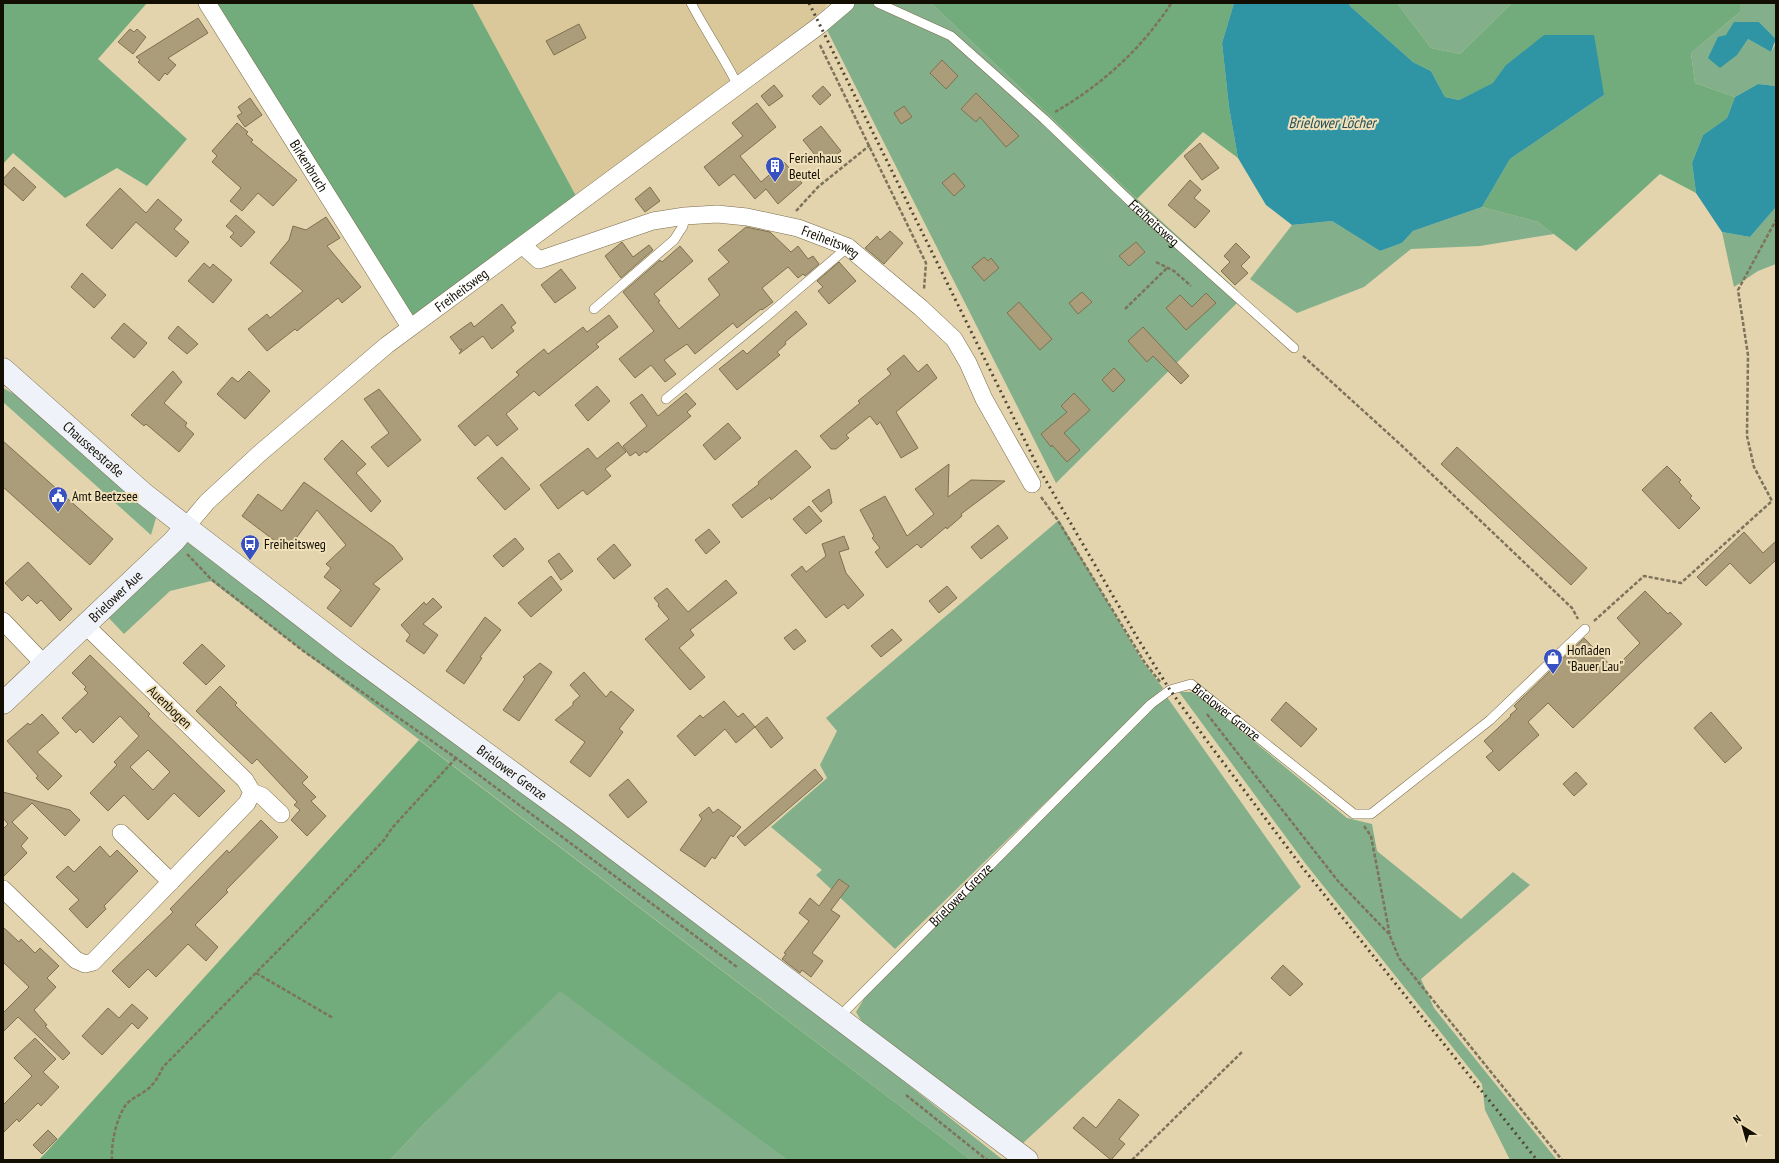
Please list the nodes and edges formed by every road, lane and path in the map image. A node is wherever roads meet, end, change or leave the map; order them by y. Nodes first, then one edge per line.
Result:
1 (207, 3) edge
2 (691, 3) edge
3 (856, 3) edge
4 (878, 3) edge
5 (1171, 3) edge
6 (840, 5) edge
7 (812, 30) junction
8 (738, 86) junction
9 (1044, 119) junction
10 (870, 145) junction
11 (685, 216) junction
12 (1776, 220) edge
13 (783, 224) junction
14 (523, 246) junction
15 (848, 247) junction
16 (1156, 262) dead end
17 (1167, 268) junction
18 (1191, 286) dead end
19 (922, 308) junction
20 (594, 309) dead end
21 (1124, 309) dead end
22 (410, 327) junction
23 (1294, 348) joint
24 (3, 369) edge
25 (666, 399) dead end
26 (1032, 484) joint
27 (180, 534) junction
28 (3, 621) edge
29 (85, 625) junction
30 (1585, 629) junction
31 (44, 664) junction
32 (1167, 691) junction
33 (3, 703) edge
34 (1205, 711) dead end
35 (456, 758) junction
36 (252, 792) junction
37 (281, 814) dead end
38 (1354, 814) junction
39 (121, 833) dead end
40 (171, 882) junction
41 (3, 889) edge
42 (1390, 936) junction
43 (742, 971) dead end
44 (256, 973) junction
45 (333, 1018) dead end
46 (838, 1018) junction
47 (1243, 1050) dead end
48 (902, 1092) dead end
49 (112, 1160) edge
50 (987, 1160) edge
51 (1026, 1160) edge
52 (1132, 1160) edge
53 (1562, 1160) edge

1 - 22 street, Birkenbruch
2 - 8 lane
3 - 6 lane, Freiheitsweg
4 - 9 lane, Freiheitsweg
5 - 9 path
6 - 7 street, Freiheitsweg
7 - 8 street, Freiheitsweg
7 - 10 path
8 - 14 street, Freiheitsweg
9 - 23 lane, Freiheitsweg
10 - 13 path
10 - 19 path
11 - 13 street, Freiheitsweg
11 - 14 street, Freiheitsweg
11 - 20 lane
12 - 30 path
13 - 15 street, Freiheitsweg
14 - 22 street, Freiheitsweg
15 - 19 street, Freiheitsweg
15 - 25 lane
16 - 17 path
17 - 18 path
17 - 21 path
19 - 26 street, Freiheitsweg
22 - 27 street, Freiheitsweg
23 - 30 path
24 - 27 main road, Chausseestraße
26 - 32 path
27 - 29 main road, Brielower Aue
27 - 35 path
27 - 46 main road, Brielower Grenze
28 - 31 street
29 - 31 main road, Brielower Aue
29 - 36 street, Auenbogen
30 - 38 lane
31 - 33 main road, Brielower Aue
32 - 38 lane, Brielower Grenze
32 - 46 lane, Brielower Grenze
34 - 42 path
35 - 43 path
35 - 44 path
36 - 37 street, Auenbogen
36 - 40 street
38 - 42 path
39 - 40 street
40 - 41 street
42 - 53 path
44 - 45 path
44 - 49 path
46 - 51 main road, Brielower Grenze
47 - 52 path
48 - 50 path

